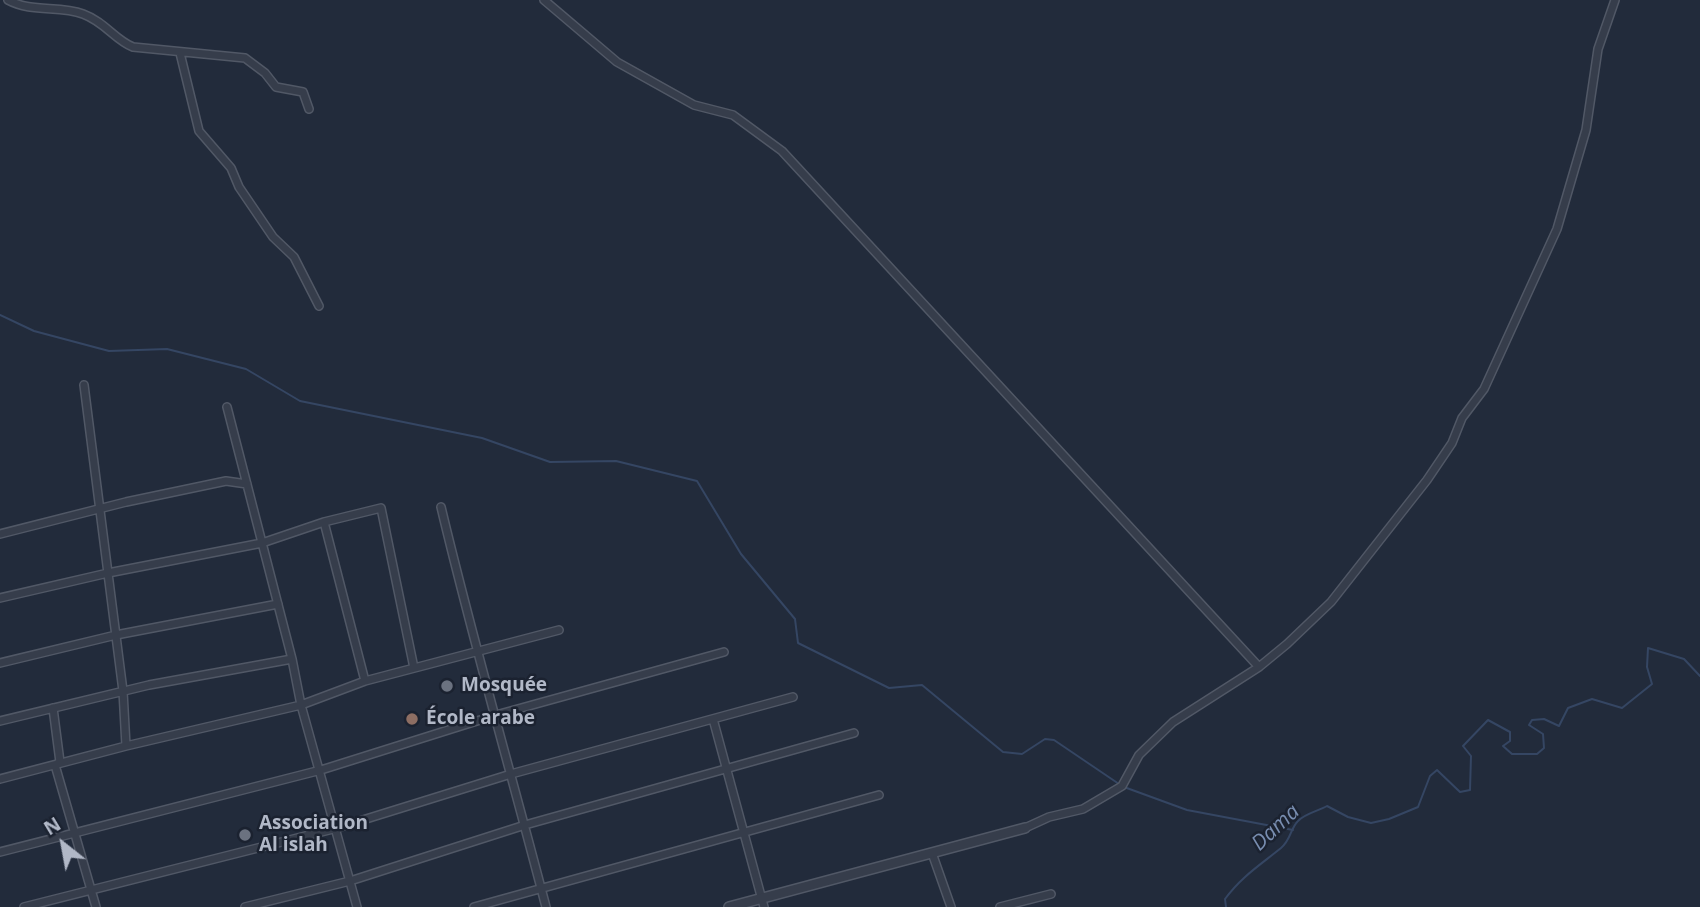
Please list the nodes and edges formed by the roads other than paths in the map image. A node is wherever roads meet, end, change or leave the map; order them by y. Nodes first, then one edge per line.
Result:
1 (8, 0) edge
2 (544, 0) edge
3 (1615, 0) edge
4 (180, 53) junction
5 (309, 109) dead end
6 (318, 306) dead end
7 (84, 385) dead end
8 (227, 407) dead end
9 (247, 484) junction
10 (441, 507) dead end
11 (100, 509) junction
12 (324, 522) junction
13 (0, 534) edge
14 (262, 543) junction
15 (108, 573) junction
16 (0, 598) edge
17 (278, 604) junction
18 (559, 630) dead end
19 (116, 635) junction
20 (475, 652) junction
21 (724, 652) dead end
22 (292, 659) junction
23 (0, 663) edge
24 (1259, 667) junction
25 (414, 668) junction
26 (365, 681) junction
27 (123, 691) junction
28 (793, 697) dead end
29 (301, 705) junction
30 (53, 708) junction
31 (496, 715) junction
32 (713, 719) junction
33 (0, 721) edge
34 (854, 733) dead end
35 (126, 746) junction
36 (55, 765) junction
37 (728, 768) junction
38 (321, 770) junction
39 (511, 774) junction
40 (0, 779) edge
41 (878, 796) dead end
42 (525, 825) junction
43 (337, 828) junction
44 (1025, 828) joint
45 (73, 832) junction
46 (744, 832) junction
47 (0, 852) edge
48 (932, 853) junction
49 (350, 881) junction
50 (541, 886) junction
51 (91, 889) junction
52 (1051, 894) dead end
53 (763, 903) edge
54 (24, 907) edge
55 (96, 907) edge
56 (245, 907) edge
57 (357, 907) edge
58 (474, 907) edge
59 (546, 907) edge
60 (729, 907) edge
61 (951, 907) edge
62 (1000, 907) edge

1 - 4 street
2 - 24 street
3 - 24 street
4 - 5 street
4 - 6 street
7 - 11 street
8 - 9 street
9 - 11 street
9 - 14 street
10 - 20 street
11 - 13 street
11 - 15 street
12 - 14 street
12 - 25 street
12 - 26 street
14 - 15 street
14 - 17 street
15 - 16 street
15 - 19 street
17 - 19 street
17 - 22 street
18 - 20 street
19 - 23 street
19 - 27 street
20 - 25 street
20 - 31 street
21 - 31 street
22 - 27 street
22 - 29 street
24 - 44 street
25 - 26 street
26 - 29 street
27 - 30 street
27 - 35 street
28 - 32 street
29 - 35 street
29 - 38 street
30 - 33 street
30 - 36 street
31 - 38 street
31 - 39 street
32 - 37 street
32 - 39 street
34 - 37 street
35 - 36 street
36 - 40 street
36 - 45 street
37 - 42 street
37 - 46 street
38 - 43 street
38 - 45 street
39 - 42 street
39 - 43 street
41 - 46 street
42 - 49 street
42 - 50 street
43 - 49 street
43 - 51 street
44 - 48 street
45 - 47 street
45 - 51 street
46 - 50 street
46 - 53 street
48 - 53 street
48 - 61 street
49 - 56 street
49 - 57 street
50 - 58 street
50 - 59 street
51 - 54 street
51 - 55 street
52 - 62 street
53 - 60 street

